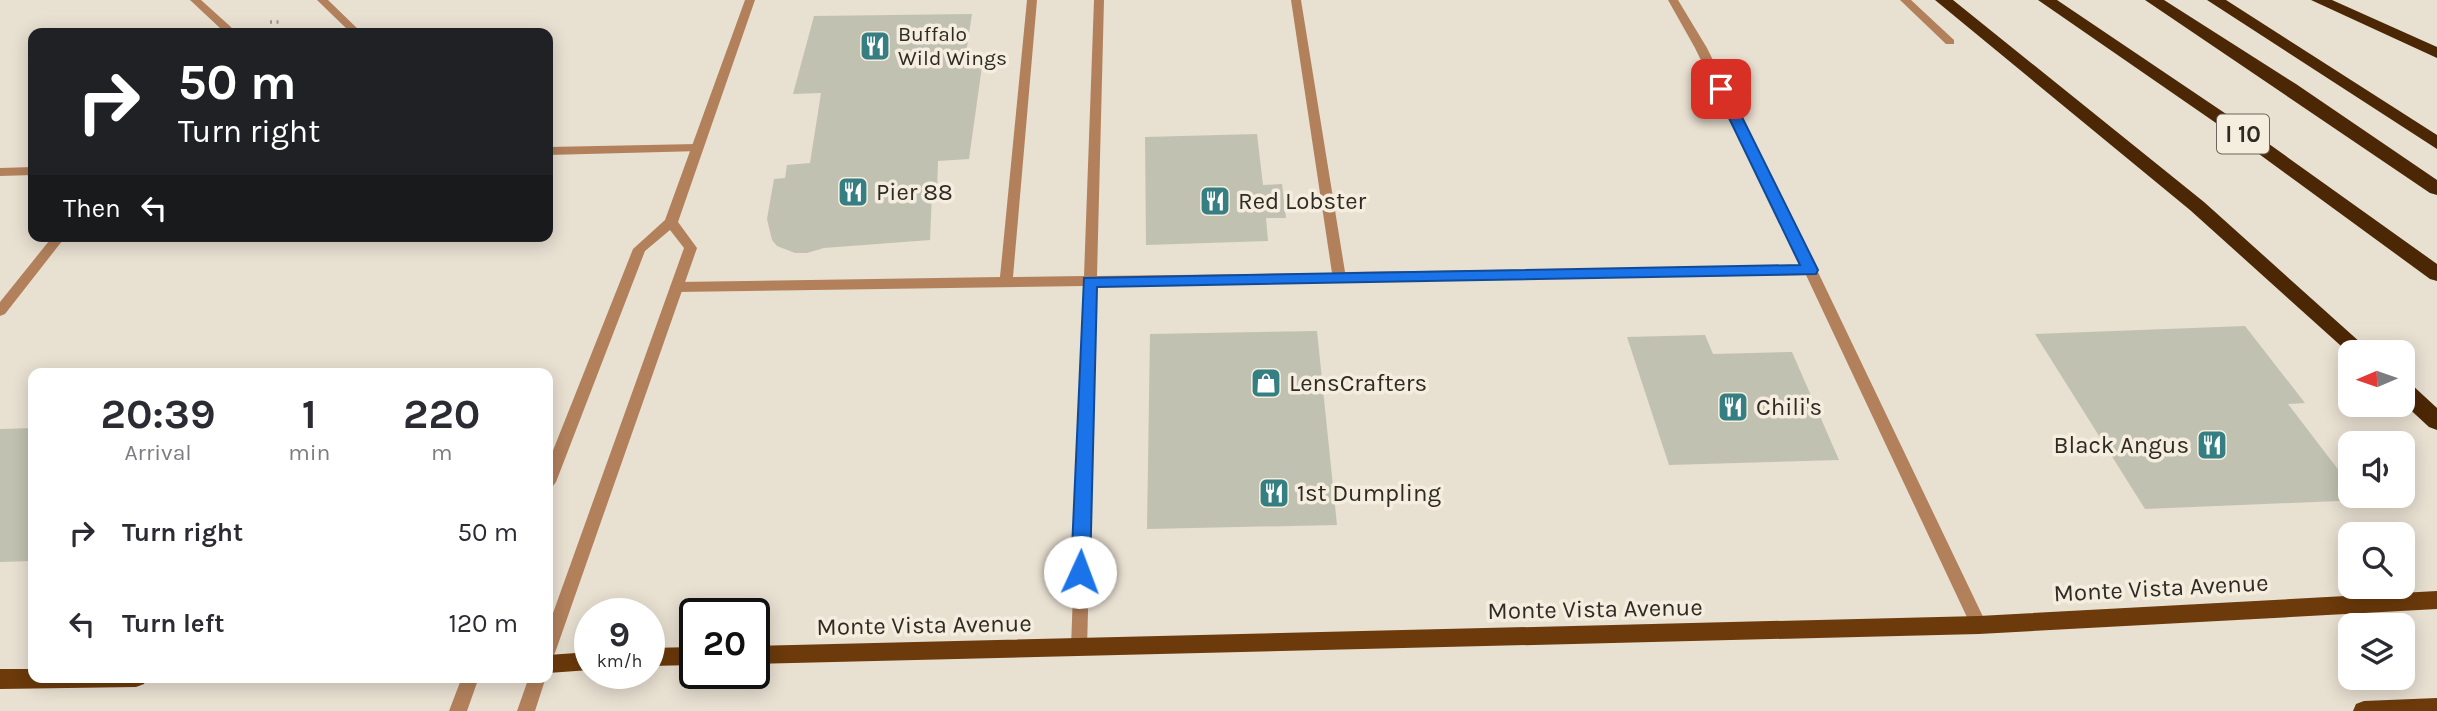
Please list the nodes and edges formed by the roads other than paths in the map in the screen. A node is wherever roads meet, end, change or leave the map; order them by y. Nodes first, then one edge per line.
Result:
1 (195, 0) edge
2 (322, 0) edge
3 (750, 0) edge
4 (1032, 0) edge
5 (1099, 0) edge
6 (1296, 0) edge
7 (1673, 0) edge
8 (1905, 0) edge
9 (1943, 0) edge
10 (2046, 0) edge
11 (2153, 0) edge
12 (2215, 0) edge
13 (2319, 0) edge
14 (226, 28) edge
15 (352, 28) edge
16 (1950, 42) dead end
17 (2437, 53) edge
18 (2437, 144) edge
19 (697, 148) junction
20 (553, 151) edge
21 (28, 171) edge
22 (0, 172) edge
23 (2437, 190) edge
24 (671, 222) junction
25 (55, 242) edge
26 (1810, 270) junction
27 (2437, 274) edge
28 (1339, 278) junction
29 (1090, 282) junction
30 (1006, 283) junction
31 (677, 288) junction
32 (0, 311) edge
33 (2348, 340) edge
34 (2415, 401) edge
35 (2437, 421) edge
36 (553, 469) edge
37 (2437, 600) edge
38 (1979, 625) junction
39 (553, 636) edge
40 (1079, 648) junction
41 (770, 655) edge
42 (574, 662) edge
43 (553, 664) edge
44 (0, 679) edge
45 (28, 679) edge
46 (469, 683) edge
47 (536, 683) edge
48 (2437, 708) edge
49 (458, 711) edge
50 (526, 711) edge
51 (2364, 711) edge

1 - 14 street
2 - 15 street
3 - 19 street
4 - 30 street
5 - 29 street
6 - 28 street
7 - 26 street
8 - 16 street
9 - 33 highway
10 - 27 highway, I 10
11 - 23 highway
12 - 18 highway
13 - 17 highway
19 - 20 street
19 - 24 street
21 - 22 street
24 - 31 street
24 - 36 street
25 - 32 street
26 - 28 street
26 - 38 street
28 - 29 street
29 - 30 street
29 - 40 street
30 - 31 street
31 - 39 street
34 - 35 highway
37 - 38 main road, Monte Vista Avenue
38 - 40 main road, Monte Vista Avenue
40 - 41 main road, Monte Vista Avenue
42 - 43 main road
44 - 45 main road
46 - 49 street
47 - 50 street
48 - 51 main road

